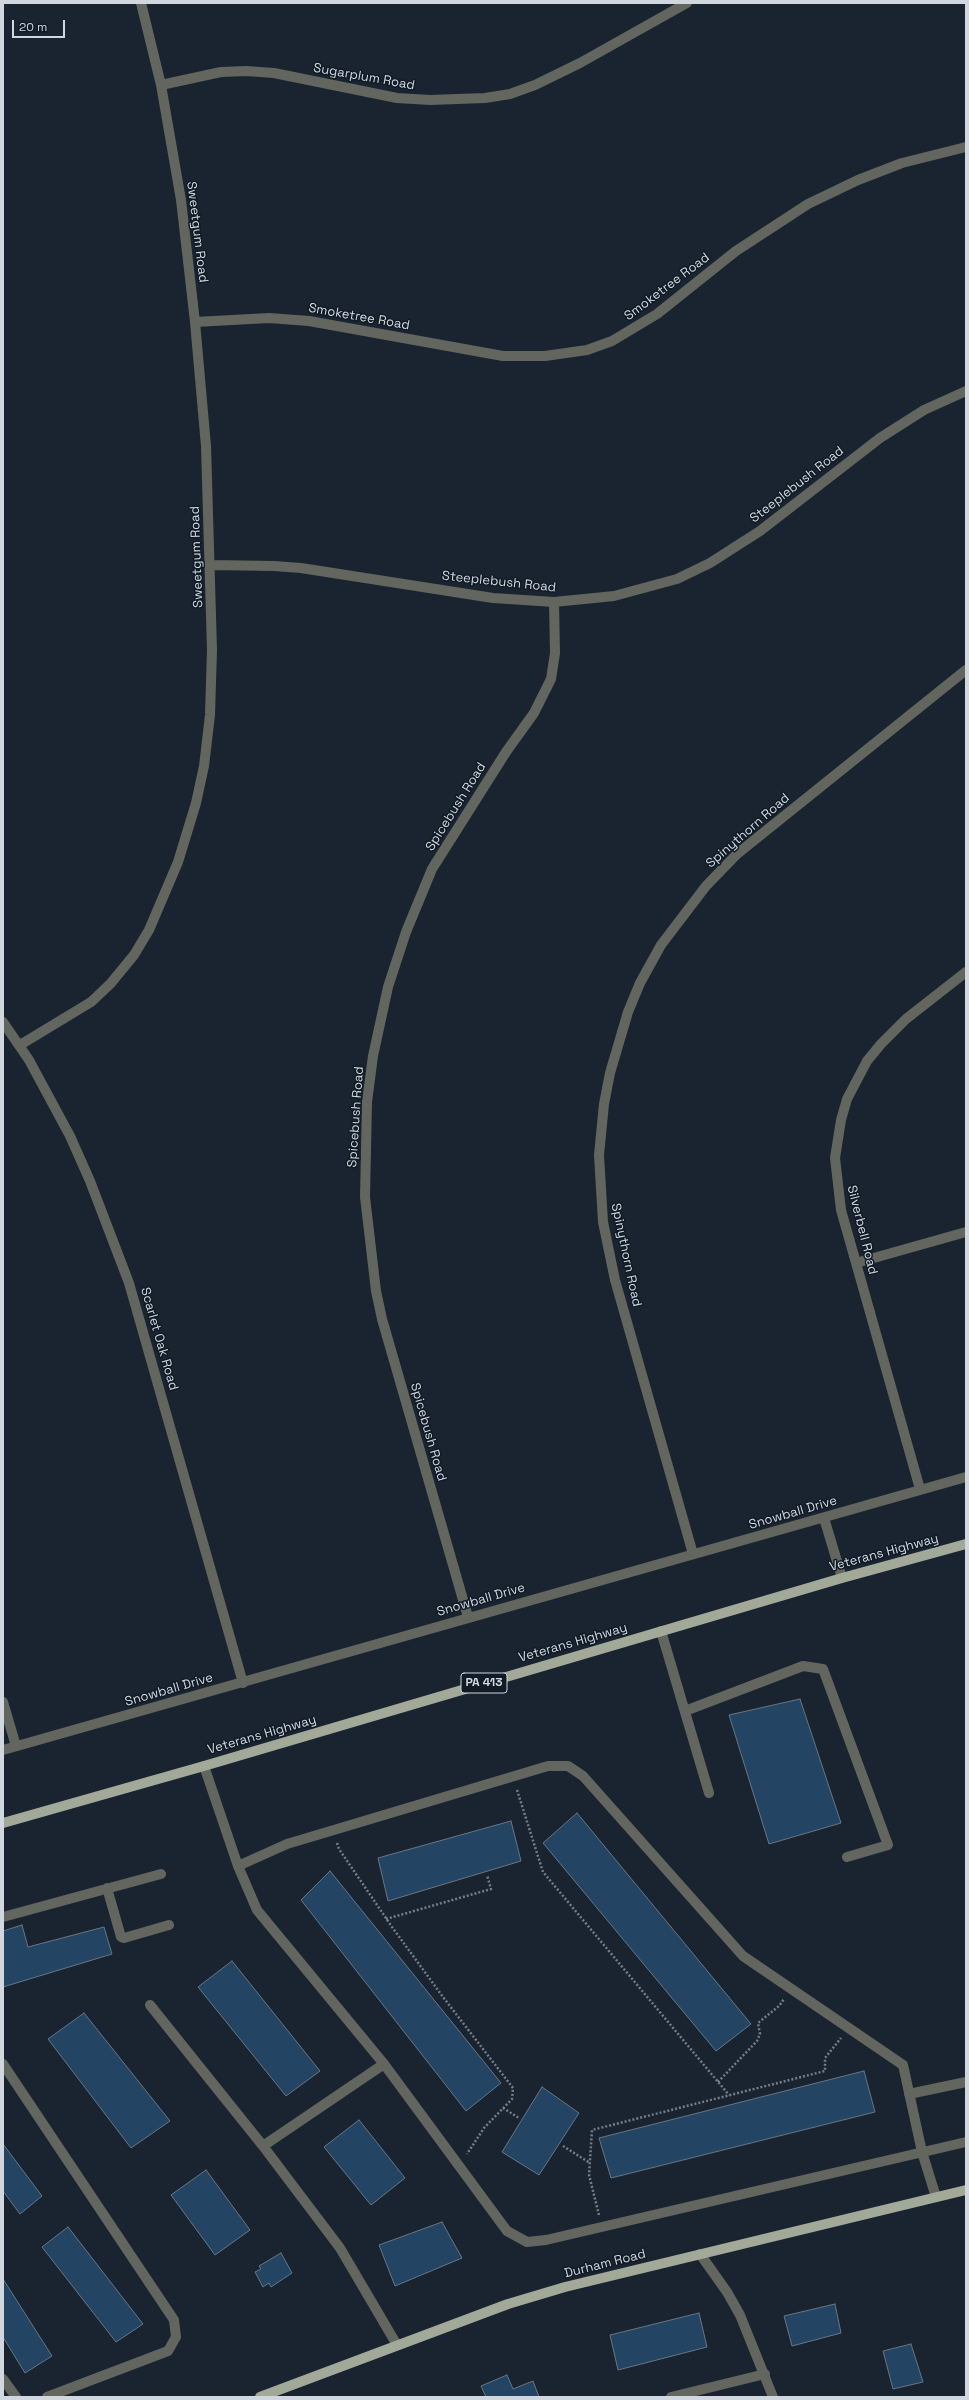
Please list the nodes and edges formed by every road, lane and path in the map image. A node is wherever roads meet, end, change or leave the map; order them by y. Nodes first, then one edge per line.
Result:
1 (141, 3) edge
2 (687, 3) edge
3 (160, 85) junction
4 (966, 147) edge
5 (195, 322) junction
6 (966, 391) edge
7 (211, 565) junction
8 (554, 602) junction
9 (966, 670) edge
10 (966, 972) edge
11 (3, 1022) edge
12 (20, 1045) junction
13 (966, 1232) edge
14 (856, 1263) junction
15 (966, 1477) edge
16 (920, 1489) junction
17 (824, 1518) junction
18 (966, 1544) edge
19 (693, 1554) junction
20 (842, 1578) junction
21 (468, 1617) junction
22 (661, 1631) junction
23 (243, 1683) junction
24 (3, 1702) edge
25 (685, 1711) junction
26 (16, 1746) junction
27 (3, 1750) edge
28 (204, 1766) junction
29 (513, 1777) junction
30 (709, 1793) dead end
31 (3, 1823) edge
32 (333, 1830) junction
33 (847, 1857) dead end
34 (238, 1866) junction
35 (160, 1874) dead end
36 (487, 1875) dead end
37 (107, 1888) junction
38 (3, 1917) edge
39 (386, 1919) junction
40 (169, 1925) dead end
41 (791, 1988) junction
42 (150, 2004) dead end
43 (850, 2029) junction
44 (3, 2064) edge
45 (384, 2064) junction
46 (718, 2082) junction
47 (966, 2082) edge
48 (909, 2094) junction
49 (729, 2095) junction
50 (503, 2108) junction
51 (519, 2118) dead end
52 (966, 2142) edge
53 (263, 2146) junction
54 (563, 2146) dead end
55 (922, 2152) junction
56 (590, 2162) junction
57 (459, 2166) junction
58 (966, 2190) edge
59 (936, 2197) junction
60 (602, 2227) junction
61 (700, 2254) junction
62 (397, 2345) junction
63 (765, 2374) junction
64 (3, 2379) edge
65 (16, 2397) edge
66 (47, 2397) edge
67 (260, 2397) edge
68 (670, 2397) edge
69 (773, 2397) edge

1 - 3 street, Sweetgum Road
2 - 3 street, Sugarplum Road
3 - 5 street, Sweetgum Road
4 - 5 street, Smoketree Road
5 - 7 street, Sweetgum Road
6 - 8 street, Steeplebush Road
7 - 8 street, Steeplebush Road
7 - 12 street, Sweetgum Road
8 - 21 street, Spicebush Road
9 - 19 street, Spinythorn Road
10 - 14 street, Silverbell Road
11 - 12 street, Scarlet Oak Road
12 - 23 street, Scarlet Oak Road
13 - 14 street
14 - 16 street, Silverbell Road
15 - 16 street, Snowball Drive
16 - 17 street, Snowball Drive
17 - 19 street, Snowball Drive
17 - 20 street
18 - 20 main road, Veterans Highway / PA 413
19 - 21 street, Snowball Drive
20 - 22 main road, Veterans Highway / PA 413
21 - 23 street, Snowball Drive
22 - 25 street
22 - 28 main road, Veterans Highway / PA 413
23 - 26 street, Snowball Drive
24 - 26 street
25 - 30 street
25 - 33 street
26 - 27 street, Snowball Drive
28 - 31 main road, Veterans Highway / PA 413
28 - 34 street
29 - 32 street
29 - 41 street
29 - 46 path
32 - 34 street
32 - 39 path
34 - 45 street
35 - 37 street
36 - 39 path
37 - 38 street
37 - 40 street
39 - 50 path
41 - 43 street
41 - 46 path
42 - 53 street
43 - 48 street
43 - 49 path
44 - 66 street
45 - 53 street
45 - 57 street
46 - 49 path
47 - 48 street
48 - 55 street
49 - 56 path
50 - 51 path
50 - 57 path
52 - 55 street
53 - 62 street
54 - 56 path
55 - 59 street
55 - 60 street
56 - 60 path
57 - 60 street
58 - 59 main road, Durham Road
59 - 61 main road, Durham Road
61 - 62 main road, Durham Road
61 - 63 street
62 - 67 main road, Durham Road
63 - 68 street
63 - 69 street
64 - 65 street

